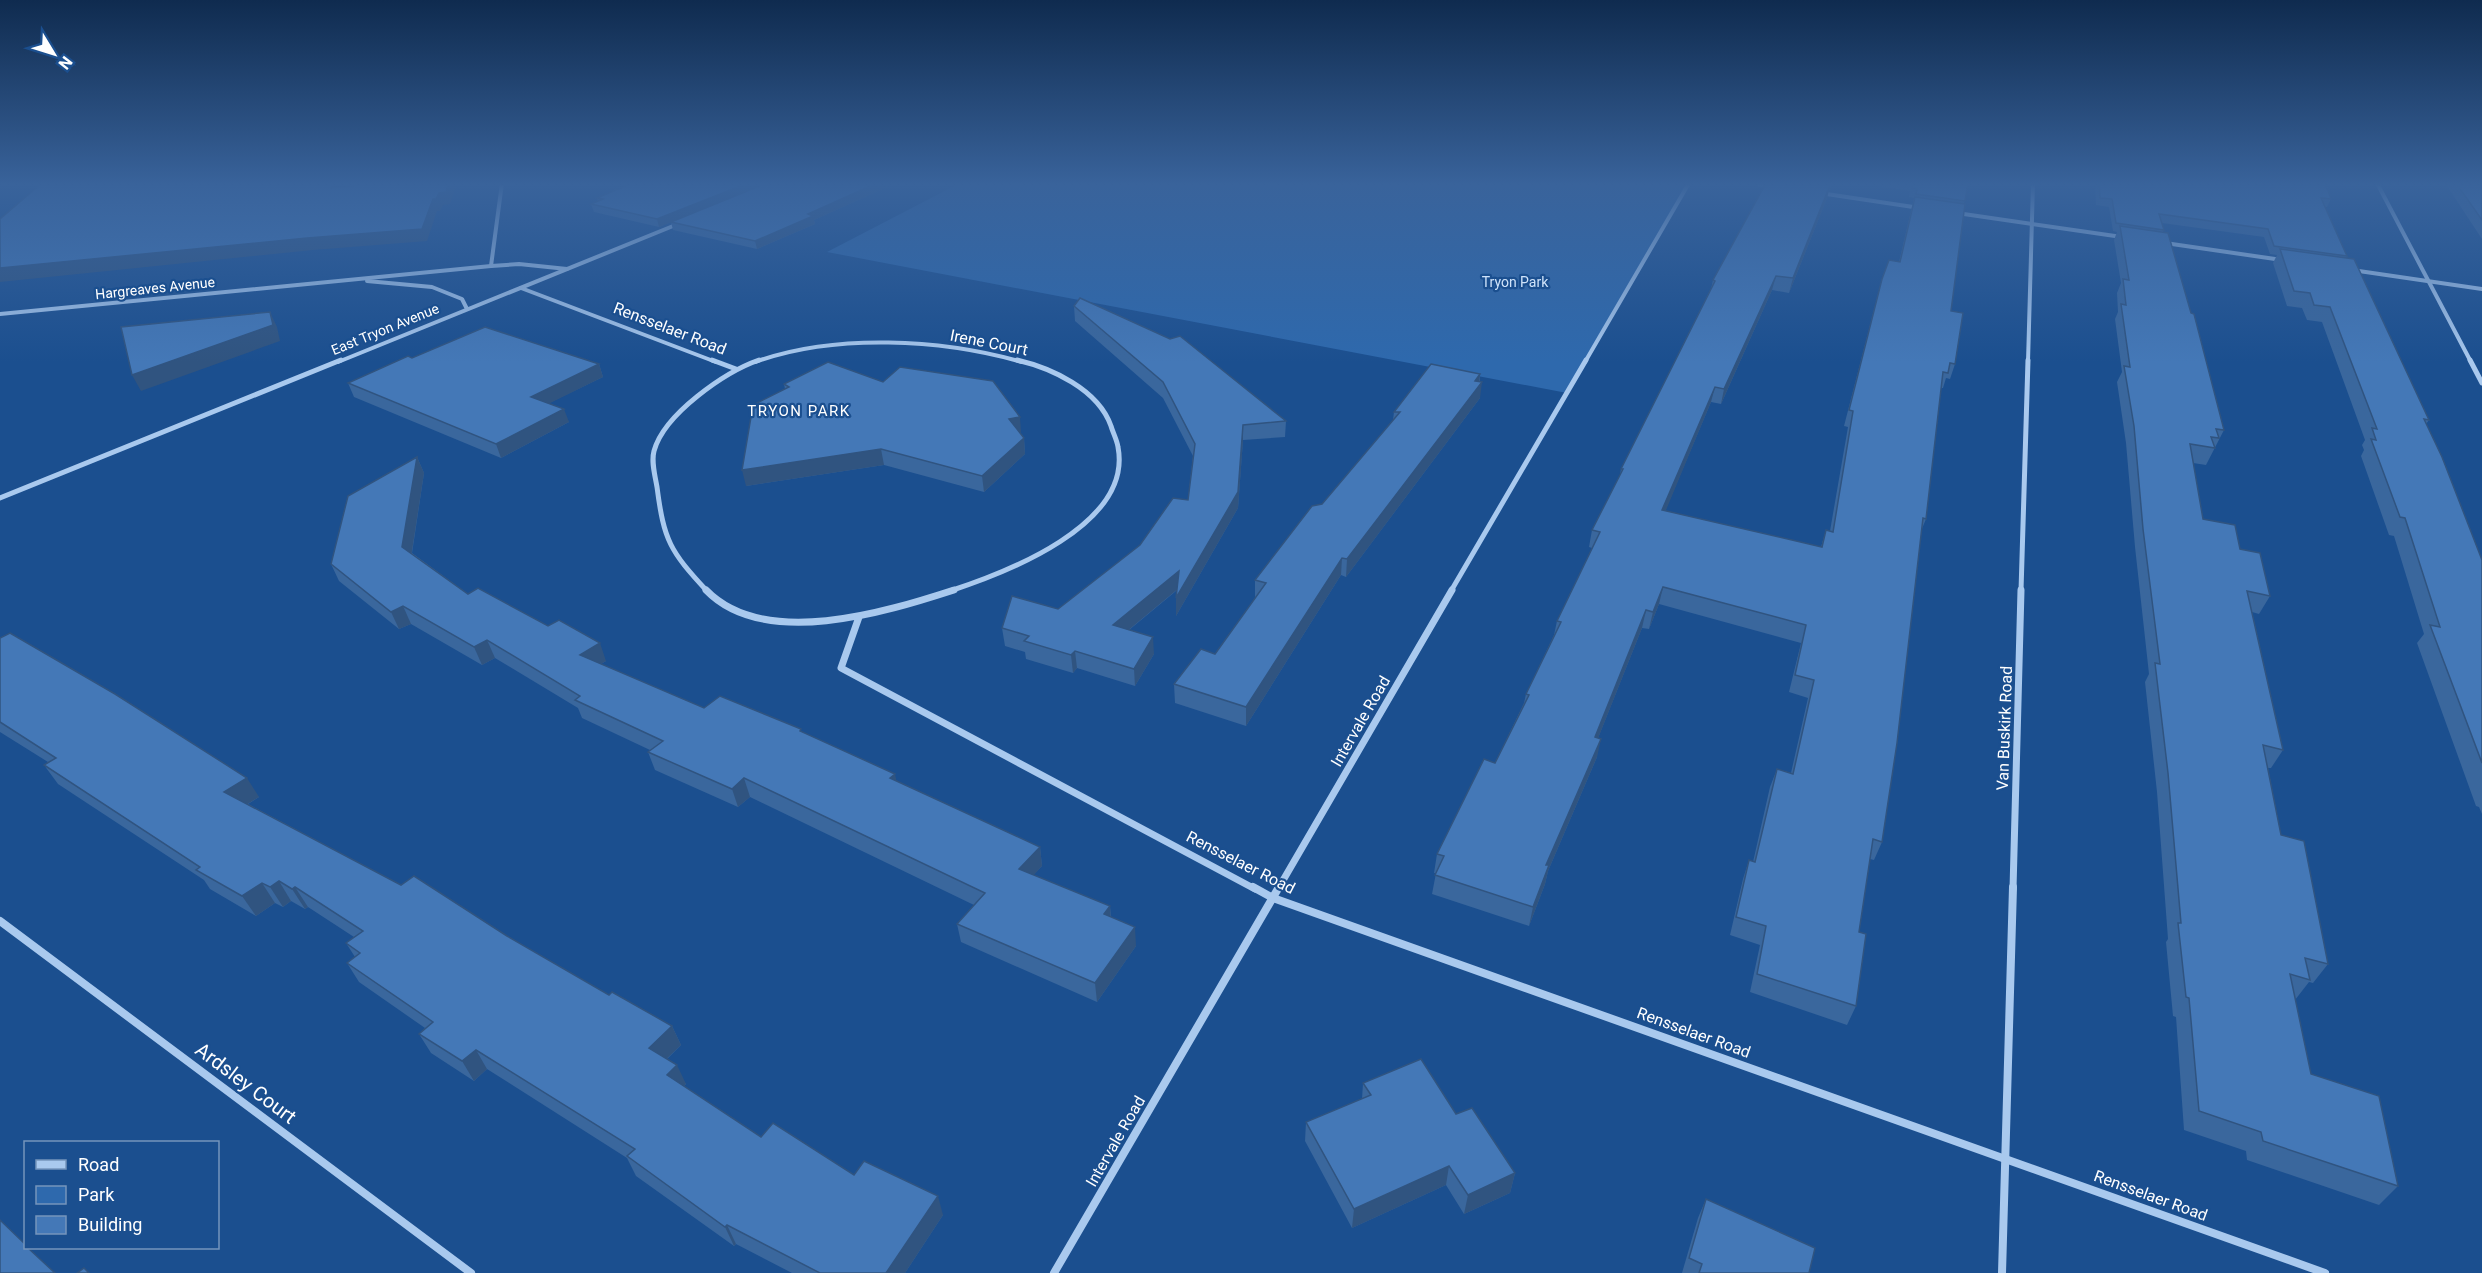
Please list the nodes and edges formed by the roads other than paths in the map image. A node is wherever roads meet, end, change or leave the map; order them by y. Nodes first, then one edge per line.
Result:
1 (494, 242) edge
2 (633, 242) edge
3 (1654, 242) edge
4 (2030, 242) edge
5 (2163, 242) edge
6 (2408, 242) edge
7 (2288, 261) edge
8 (491, 266) junction
9 (567, 269) junction
10 (2347, 269) edge
11 (348, 280) junction
12 (2428, 281) junction
13 (520, 287) junction
14 (2482, 289) edge
15 (466, 309) junction
16 (0, 314) edge
17 (736, 369) junction
18 (2482, 383) edge
19 (0, 498) edge
20 (859, 617) junction
21 (1273, 898) junction
22 (0, 921) edge
23 (2005, 1159) junction
24 (471, 1273) edge
25 (1053, 1273) edge
26 (2002, 1273) edge
27 (2325, 1273) edge

1 - 8 street
2 - 9 street, East Tryon Avenue
3 - 21 street, Intervale Road
4 - 23 street, Van Buskirk Road
5 - 7 street
6 - 12 street
8 - 9 street, Hargreaves Avenue
8 - 11 street, Hargreaves Avenue
9 - 13 street, East Tryon Avenue
10 - 12 street
11 - 15 street, Hargreaves Avenue
11 - 16 street, Hargreaves Avenue
12 - 14 street
12 - 18 street
13 - 15 street, East Tryon Avenue
13 - 17 street, Rensselaer Road
15 - 19 street, East Tryon Avenue
17 - 20 street, Rensselaer Road
17 - 20 street, Irene Court
20 - 21 street, Rensselaer Road
21 - 23 street, Rensselaer Road
21 - 25 street, Intervale Road
22 - 24 street, Ardsley Court
23 - 26 street, Van Buskirk Road
23 - 27 street, Rensselaer Road

